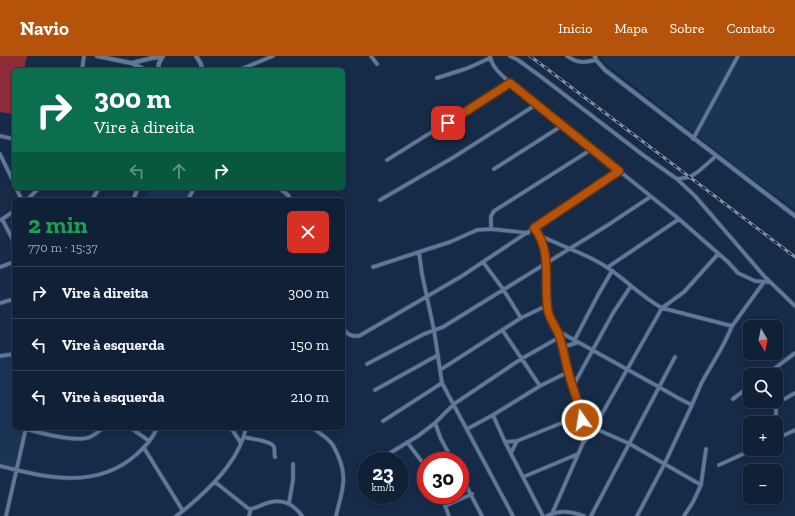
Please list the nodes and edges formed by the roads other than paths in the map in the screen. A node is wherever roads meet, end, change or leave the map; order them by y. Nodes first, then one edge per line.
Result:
1 (84, 56) edge
2 (97, 56) edge
3 (163, 56) edge
4 (197, 56) edge
5 (273, 56) edge
6 (371, 56) edge
7 (510, 56) edge
8 (567, 56) edge
9 (738, 56) edge
10 (490, 57) edge
11 (595, 58) edge
12 (132, 63) junction
13 (377, 64) dead end
14 (82, 68) edge
15 (142, 68) edge
16 (158, 68) edge
17 (202, 68) edge
18 (244, 68) edge
19 (437, 78) dead end
20 (510, 83) junction
21 (537, 104) junction
22 (563, 125) junction
23 (0, 136) edge
24 (12, 139) edge
25 (693, 139) junction
26 (592, 149) junction
27 (0, 154) edge
28 (716, 156) junction
29 (387, 160) dead end
30 (494, 169) dead end
31 (619, 171) junction
32 (677, 179) junction
33 (12, 180) edge
34 (37, 190) edge
35 (286, 190) edge
36 (283, 192) joint
37 (650, 197) junction
38 (29, 198) edge
39 (289, 198) edge
40 (380, 200) dead end
41 (12, 212) edge
42 (795, 216) edge
43 (679, 219) junction
44 (1, 220) edge
45 (491, 228) junction
46 (534, 228) junction
47 (528, 233) junction
48 (541, 236) junction
49 (12, 239) edge
50 (570, 248) junction
51 (419, 252) junction
52 (718, 254) junction
53 (483, 262) junction
54 (12, 263) edge
55 (546, 263) junction
56 (372, 266) dead end
57 (0, 267) edge
58 (608, 267) junction
59 (612, 271) junction
60 (764, 282) junction
61 (769, 282) junction
62 (631, 286) junction
63 (503, 290) junction
64 (426, 296) junction
65 (12, 300) edge
66 (0, 303) edge
67 (548, 305) junction
68 (795, 306) edge
69 (662, 308) junction
70 (521, 318) junction
71 (732, 326) junction
72 (434, 330) junction
73 (345, 331) edge
74 (503, 331) junction
75 (558, 331) junction
76 (560, 336) junction
77 (575, 342) junction
78 (593, 351) junction
79 (795, 353) edge
80 (12, 354) edge
81 (564, 354) junction
82 (438, 355) junction
83 (0, 356) edge
84 (675, 357) dead end
85 (521, 359) junction
86 (367, 364) dead end
87 (775, 368) edge
88 (627, 369) junction
89 (440, 370) junction
90 (568, 372) junction
91 (442, 382) junction
92 (540, 386) junction
93 (573, 386) junction
94 (659, 387) junction
95 (375, 390) dead end
96 (743, 391) edge
97 (795, 393) edge
98 (733, 398) dead end
99 (454, 404) junction
100 (692, 404) junction
101 (581, 411) junction
102 (493, 415) junction
103 (776, 416) dead end
104 (574, 418) junction
105 (582, 420) junction
106 (383, 421) dead end
107 (436, 423) junction
108 (594, 428) junction
109 (467, 429) junction
110 (26, 430) edge
111 (30, 430) edge
112 (97, 430) edge
113 (101, 430) edge
114 (134, 430) edge
115 (156, 430) edge
116 (232, 430) edge
117 (246, 430) edge
118 (316, 430) edge
119 (795, 430) edge
120 (98, 433) junction
121 (783, 436) edge
122 (244, 437) junction
123 (149, 441) junction
124 (517, 441) junction
125 (407, 442) junction
126 (505, 442) junction
127 (241, 443) junction
128 (583, 443) junction
129 (630, 444) junction
130 (144, 448) junction
131 (706, 449) dead end
132 (392, 452) edge
133 (448, 452) edge
134 (511, 453) junction
135 (578, 454) junction
136 (743, 454) edge
137 (417, 455) edge
138 (275, 457) dead end
139 (293, 464) dead end
140 (664, 465) junction
141 (719, 465) dead end
142 (0, 466) edge
143 (17, 470) junction
144 (523, 477) junction
145 (215, 482) junction
146 (701, 485) junction
147 (469, 489) edge
148 (472, 494) junction
149 (289, 503) junction
150 (445, 506) joint
151 (251, 509) junction
152 (183, 511) junction
153 (551, 514) edge
154 (6, 516) edge
155 (178, 516) edge
156 (249, 516) edge
157 (302, 516) edge
158 (336, 516) edge
159 (449, 516) edge
160 (482, 516) edge
161 (513, 516) edge
162 (542, 516) edge
163 (547, 516) edge
164 (584, 516) edge
165 (591, 516) edge
166 (636, 516) edge
167 (684, 516) edge

1 - 14 street
2 - 12 street
3 - 12 street
3 - 16 street
4 - 17 street
5 - 18 street
6 - 13 street
7 - 32 street
8 - 11 street
9 - 25 street
10 - 19 street
10 - 20 street
11 - 25 street
12 - 15 street
20 - 21 street
20 - 29 street
21 - 22 street
21 - 40 street
22 - 26 street
22 - 30 street
23 - 24 street
25 - 28 street
26 - 31 street
26 - 45 street
27 - 33 street
28 - 32 street
28 - 42 street
31 - 37 street
31 - 46 street
32 - 61 street
34 - 38 street
35 - 36 street
36 - 39 street
37 - 43 street
37 - 50 street
41 - 44 street
43 - 52 street
43 - 58 street
44 - 49 street
45 - 47 street
45 - 51 street
46 - 47 street
46 - 48 street
47 - 53 street
48 - 50 street
48 - 55 street
50 - 55 street
50 - 58 street
51 - 56 street
51 - 64 street
52 - 60 street
52 - 69 street
53 - 63 street
53 - 64 street
54 - 57 street
55 - 63 street
55 - 67 street
58 - 59 street
59 - 62 street
59 - 77 street
60 - 61 street
60 - 71 street
61 - 68 street
62 - 69 street
62 - 78 street
63 - 70 street
63 - 72 street
64 - 72 street
64 - 73 street
65 - 66 street
67 - 70 street
67 - 75 street
69 - 71 street
69 - 88 street
70 - 74 street
71 - 100 street
72 - 82 street
72 - 86 street
74 - 85 street
74 - 89 street
75 - 76 street
75 - 77 street
76 - 81 street
76 - 85 street
77 - 78 street
77 - 81 street
78 - 88 street
78 - 93 street
79 - 87 street
80 - 83 street
81 - 90 street
82 - 89 street
82 - 95 street
84 - 94 street
85 - 92 street
85 - 99 street
88 - 94 street
88 - 108 street
89 - 91 street
90 - 92 street
90 - 93 street
91 - 99 street
91 - 106 street
92 - 102 street
93 - 101 street
94 - 100 street
94 - 129 street
96 - 98 street
97 - 103 street
99 - 107 street
99 - 109 street
100 - 140 street
101 - 104 street
101 - 105 street
102 - 109 street
102 - 126 street
104 - 105 street
104 - 124 street
105 - 108 street
105 - 128 street
107 - 125 street
107 - 133 street
108 - 128 street
108 - 129 street
109 - 161 street
110 - 143 street
111 - 120 street
112 - 120 street
113 - 120 street
114 - 123 street
115 - 123 street
116 - 127 street
117 - 122 street
118 - 158 street
119 - 121 street
122 - 127 street
122 - 138 street
123 - 130 street
124 - 126 street
124 - 134 street
125 - 132 street
125 - 137 street
126 - 134 street
127 - 145 street
128 - 135 street
129 - 140 street
129 - 165 street
130 - 143 street
130 - 152 street
131 - 146 street
134 - 144 street
135 - 144 street
135 - 153 street
136 - 141 street
139 - 149 street
140 - 146 street
140 - 166 street
142 - 143 street
143 - 154 street
144 - 162 street
145 - 151 street
145 - 152 street
146 - 167 street
147 - 148 street
148 - 150 street
148 - 160 street
149 - 151 street
149 - 157 street
150 - 159 street
151 - 156 street
152 - 155 street
153 - 163 street
153 - 164 street

